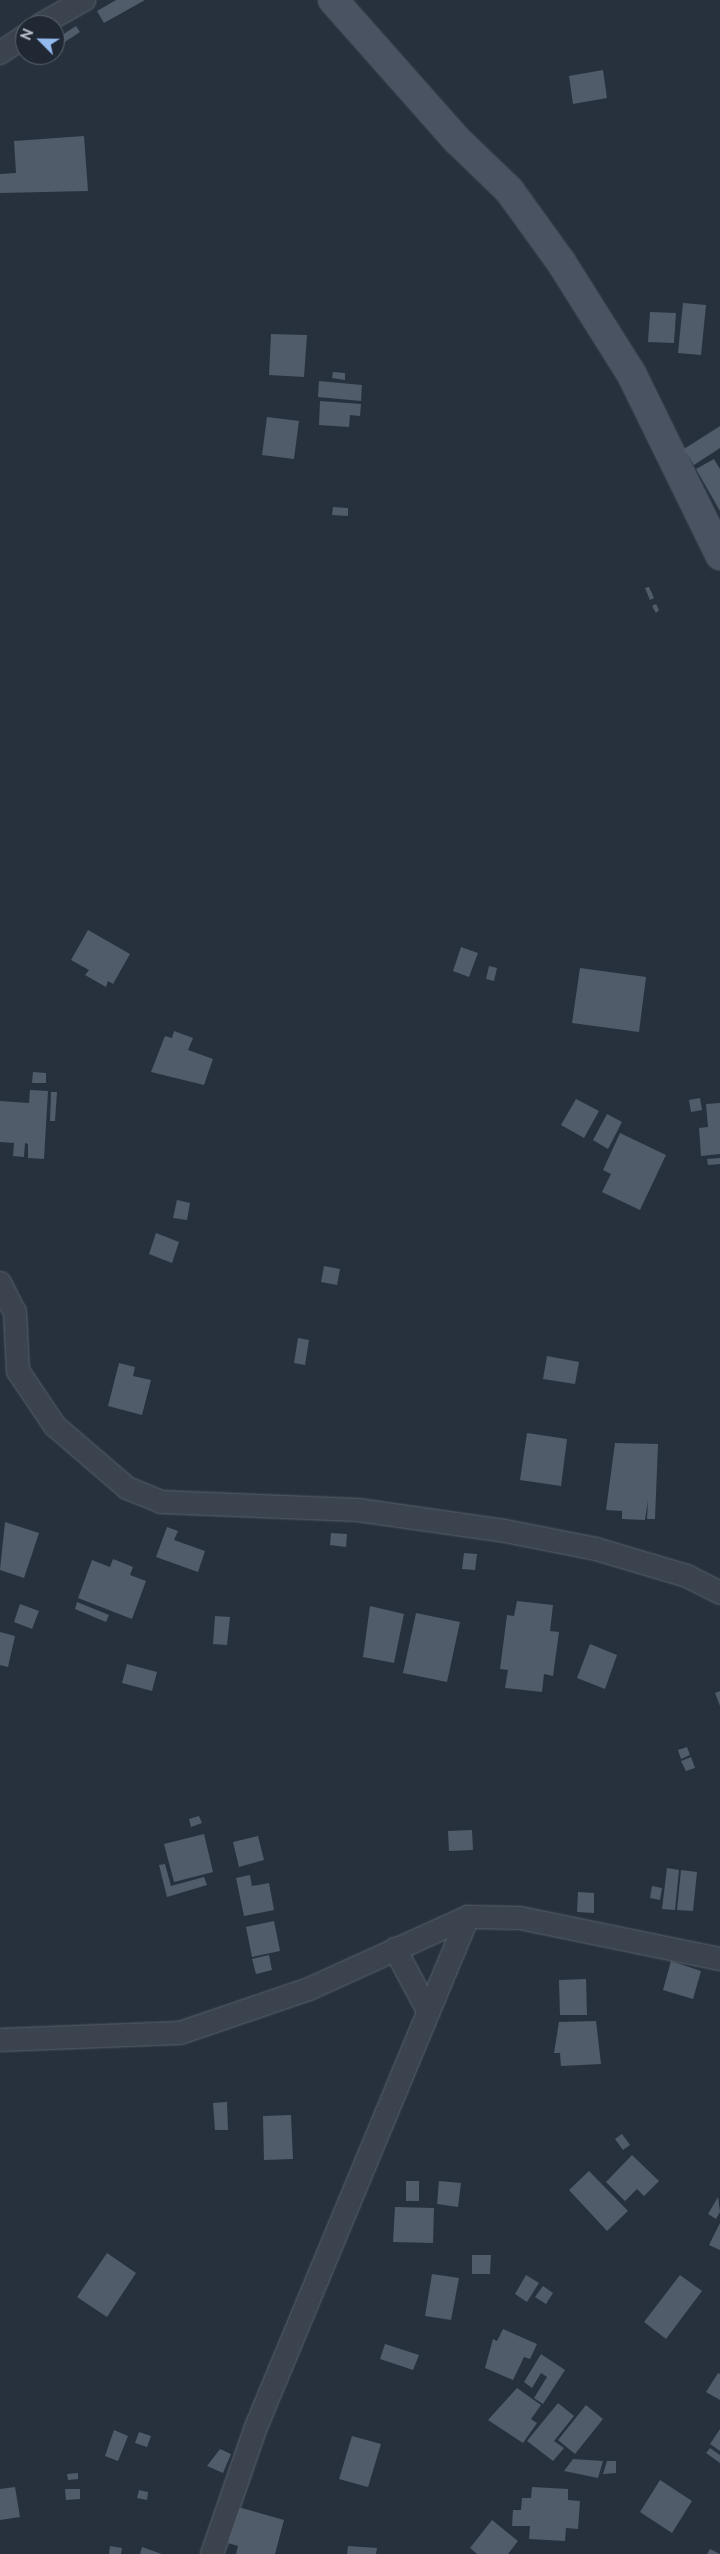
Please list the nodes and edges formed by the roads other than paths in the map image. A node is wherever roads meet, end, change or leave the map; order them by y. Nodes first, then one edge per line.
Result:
1 (84, 0) edge
2 (333, 0) edge
3 (58, 15) edge
4 (15, 43) edge
5 (0, 53) edge
6 (720, 555) edge
7 (0, 1283) edge
8 (720, 1593) edge
9 (468, 1916) junction
10 (395, 1948) junction
11 (720, 1959) edge
12 (427, 2009) junction
13 (0, 2040) edge
14 (212, 2554) edge

1 - 3 street
2 - 6 street
4 - 5 street
7 - 8 street
9 - 10 street
9 - 11 street
9 - 12 street
10 - 12 street
10 - 13 street
12 - 14 street

